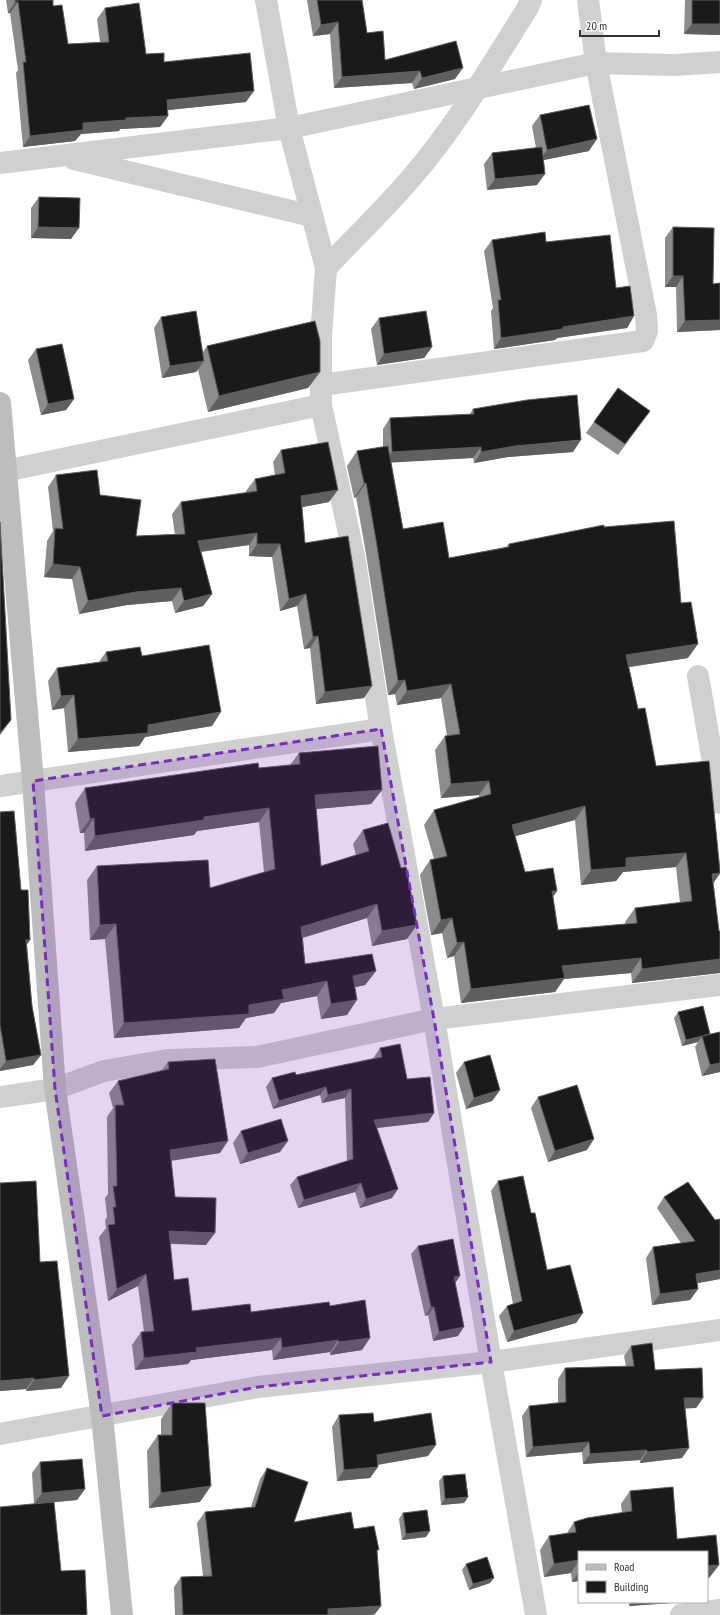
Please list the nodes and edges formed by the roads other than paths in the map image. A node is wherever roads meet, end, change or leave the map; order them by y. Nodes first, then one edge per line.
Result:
1 (266, 0) edge
2 (530, 0) edge
3 (588, 0) edge
4 (720, 62) edge
5 (596, 63) junction
6 (477, 87) junction
7 (289, 128) junction
8 (60, 156) junction
9 (0, 163) edge
10 (312, 216) junction
11 (326, 268) junction
12 (321, 395) junction
13 (0, 403) edge
14 (3, 471) edge
15 (698, 676) dead end
16 (381, 729) junction
17 (34, 781) junction
18 (0, 786) edge
19 (720, 803) edge
20 (720, 985) edge
21 (434, 1019) junction
22 (55, 1089) junction
23 (0, 1097) edge
24 (720, 1330) edge
25 (491, 1362) junction
26 (102, 1416) junction
27 (0, 1434) edge
28 (720, 1610) edge
29 (122, 1615) edge
30 (536, 1615) edge
31 (681, 1615) edge

1 - 7 street
2 - 6 street
3 - 5 street
4 - 5 street
5 - 6 street
5 - 12 street
6 - 7 street
6 - 11 street
7 - 8 street
7 - 10 street
8 - 9 street
8 - 10 street
10 - 11 street
11 - 12 street
12 - 14 street
12 - 16 street
13 - 14 street
14 - 17 street
15 - 19 street
16 - 17 street
16 - 21 street
17 - 18 street
17 - 22 street
20 - 21 street
21 - 22 street
21 - 25 street
22 - 23 street
22 - 26 street
24 - 25 street
25 - 26 street
25 - 30 street
26 - 27 street
26 - 29 street
28 - 31 street

